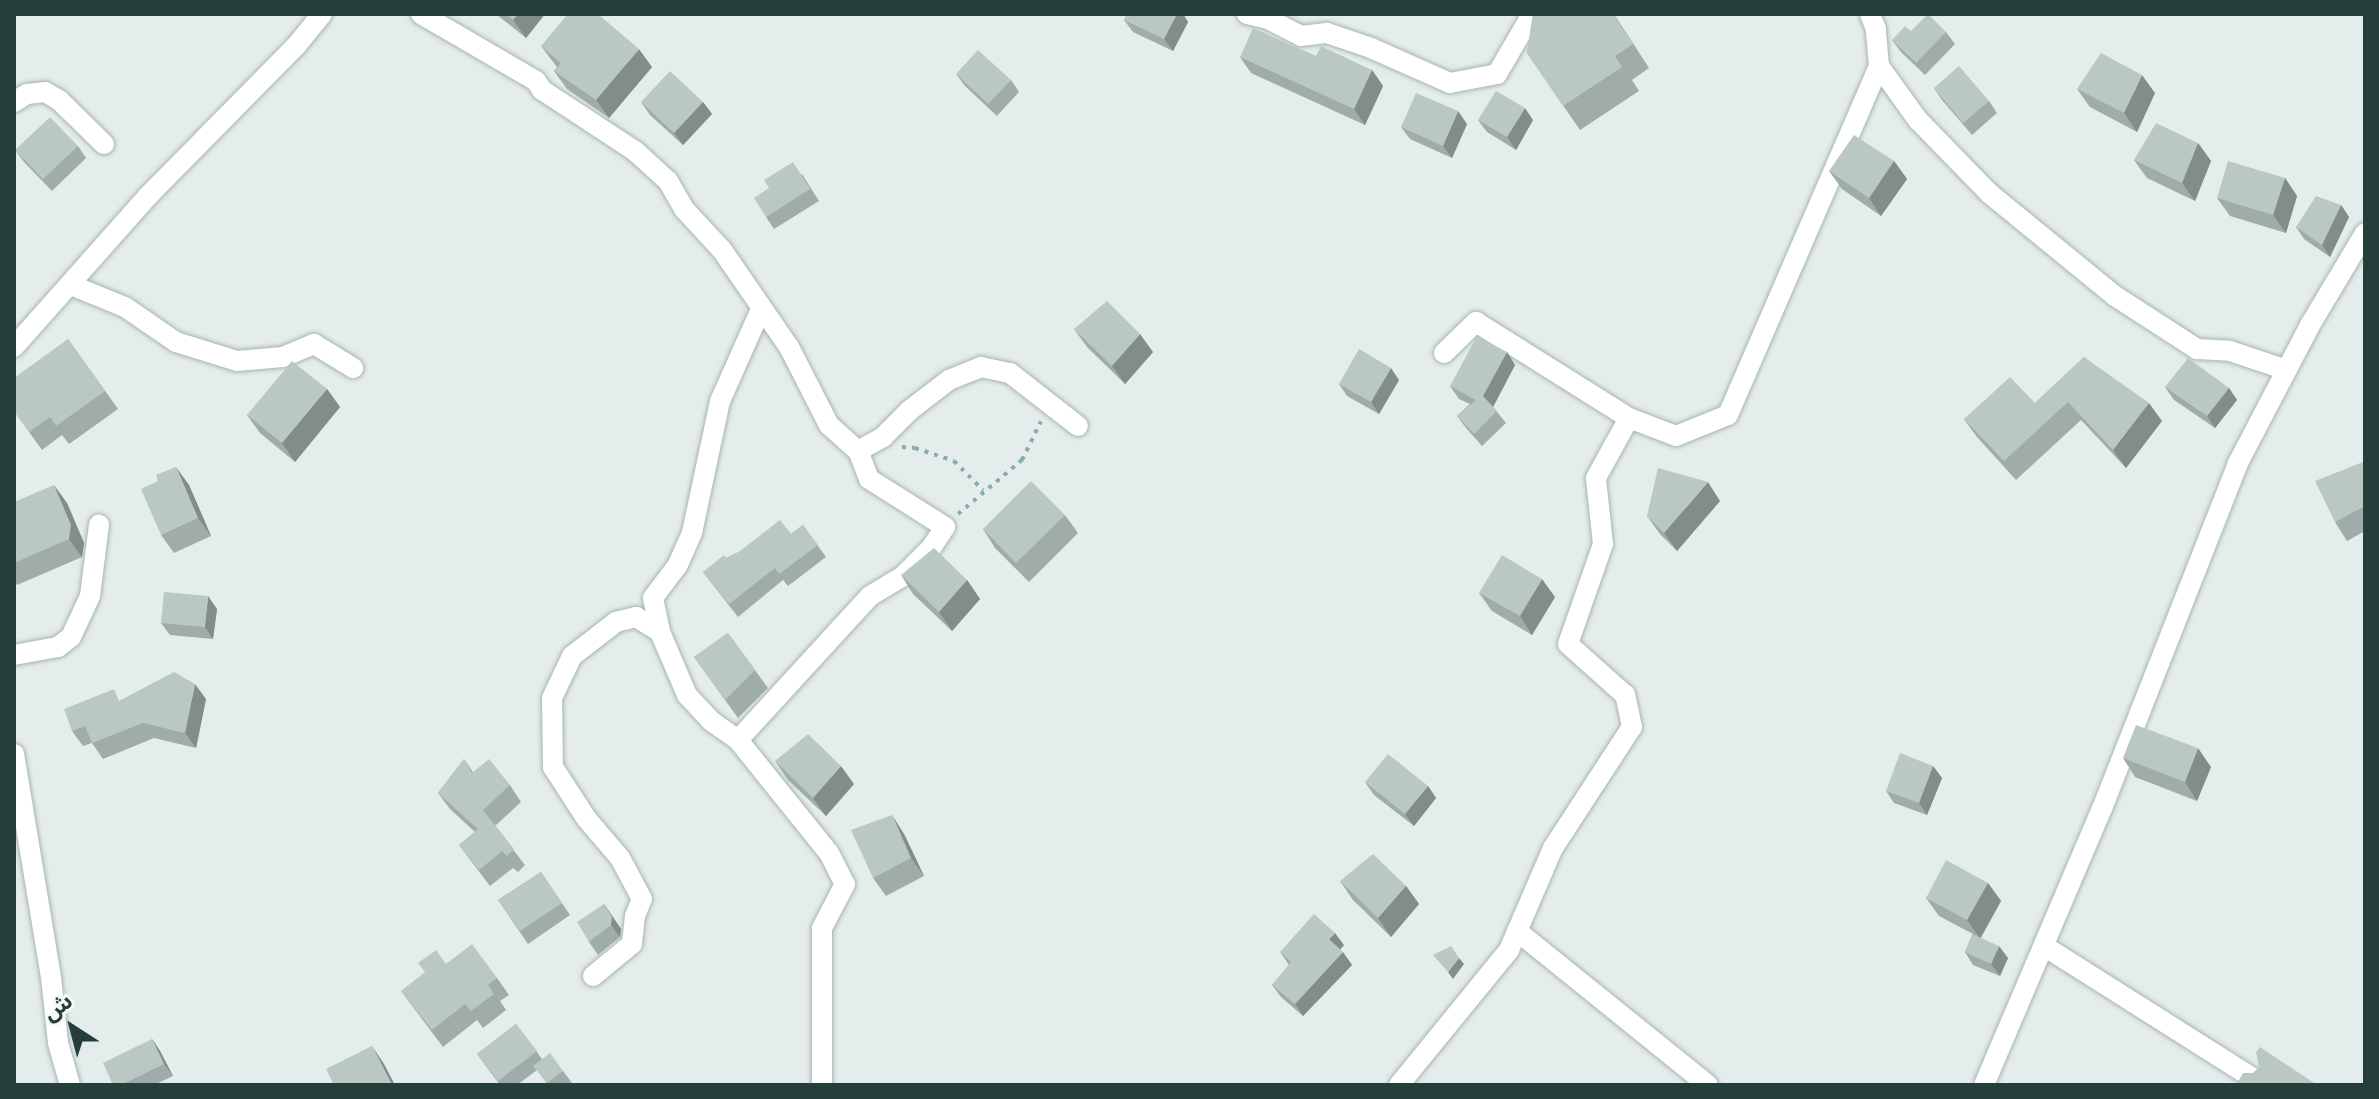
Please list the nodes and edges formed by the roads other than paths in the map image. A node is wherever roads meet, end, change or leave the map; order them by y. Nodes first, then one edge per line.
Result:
1 (322, 14) edge
2 (421, 14) edge
3 (1247, 14) edge
4 (1532, 14) edge
5 (1870, 14) edge
6 (1879, 66) junction
7 (14, 102) edge
8 (104, 144) dead end
9 (2365, 233) edge
10 (71, 285) junction
11 (761, 309) junction
12 (14, 347) edge
13 (1444, 353) dead end
14 (353, 368) dead end
15 (2287, 370) junction
16 (1629, 418) junction
17 (1078, 426) dead end
18 (865, 449) junction
19 (99, 525) dead end
20 (660, 632) junction
21 (14, 655) edge
22 (738, 740) junction
23 (14, 754) edge
24 (23, 856) edge
25 (1517, 931) junction
26 (2044, 946) junction
27 (593, 976) dead end
28 (70, 1085) edge
29 (822, 1085) edge
30 (1399, 1085) edge
31 (1708, 1085) edge
32 (1984, 1085) edge
33 (2264, 1085) edge

1 - 10 street
2 - 11 street
3 - 4 street
5 - 6 street
6 - 15 street
6 - 16 street
7 - 8 street
9 - 15 street
10 - 12 street
10 - 14 street
11 - 18 street
11 - 20 street
13 - 16 street
15 - 26 street
16 - 25 street
17 - 18 street
18 - 22 street
19 - 21 street
20 - 22 street
20 - 27 street
22 - 29 street
23 - 24 street
24 - 28 street
25 - 30 street
25 - 31 street
26 - 32 street
26 - 33 street

